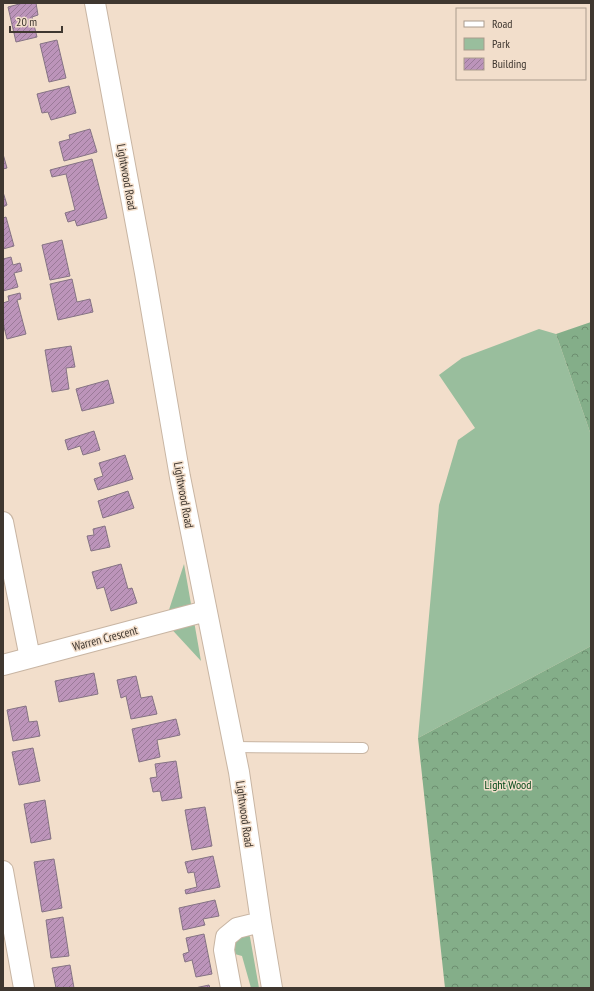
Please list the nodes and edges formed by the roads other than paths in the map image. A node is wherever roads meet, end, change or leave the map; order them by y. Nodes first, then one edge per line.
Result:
1 (95, 3) edge
2 (3, 522) edge
3 (206, 612) junction
4 (30, 658) junction
5 (3, 665) edge
6 (234, 747) junction
7 (363, 748) dead end
8 (3, 871) edge
9 (261, 922) junction
10 (24, 988) edge
11 (231, 988) edge
12 (272, 988) edge

1 - 3 street, Lightwood Road
2 - 4 street
3 - 4 street, Warren Crescent
3 - 6 street, Lightwood Road
4 - 5 street, Warren Crescent
6 - 7 lane
6 - 9 street, Lightwood Road
8 - 10 street
9 - 11 street
9 - 12 street, Lightwood Road

